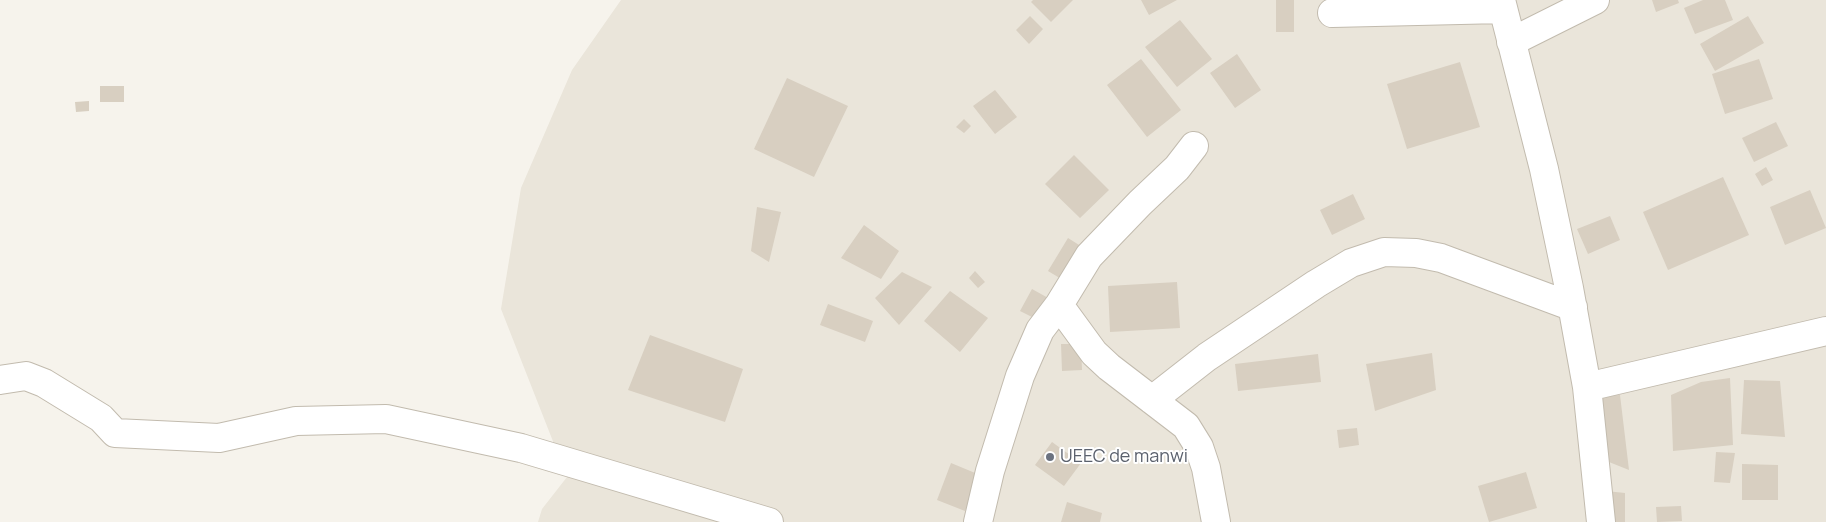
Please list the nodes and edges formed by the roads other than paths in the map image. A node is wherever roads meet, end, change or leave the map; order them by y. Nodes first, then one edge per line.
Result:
1 (1595, 0) edge
2 (1502, 4) edge
3 (1332, 13) dead end
4 (1511, 42) junction
5 (1194, 146) dead end
6 (1059, 305) junction
7 (1573, 307) junction
8 (1826, 331) edge
9 (0, 380) edge
10 (1587, 387) junction
11 (1152, 400) junction
12 (769, 522) edge
13 (978, 522) edge
14 (1216, 522) edge
15 (1601, 522) edge

1 - 4 street
2 - 3 street
2 - 4 street
4 - 7 street
5 - 6 street
6 - 11 street
6 - 13 street
7 - 10 street
7 - 11 street
8 - 10 street
9 - 12 street
10 - 15 street
11 - 14 street

